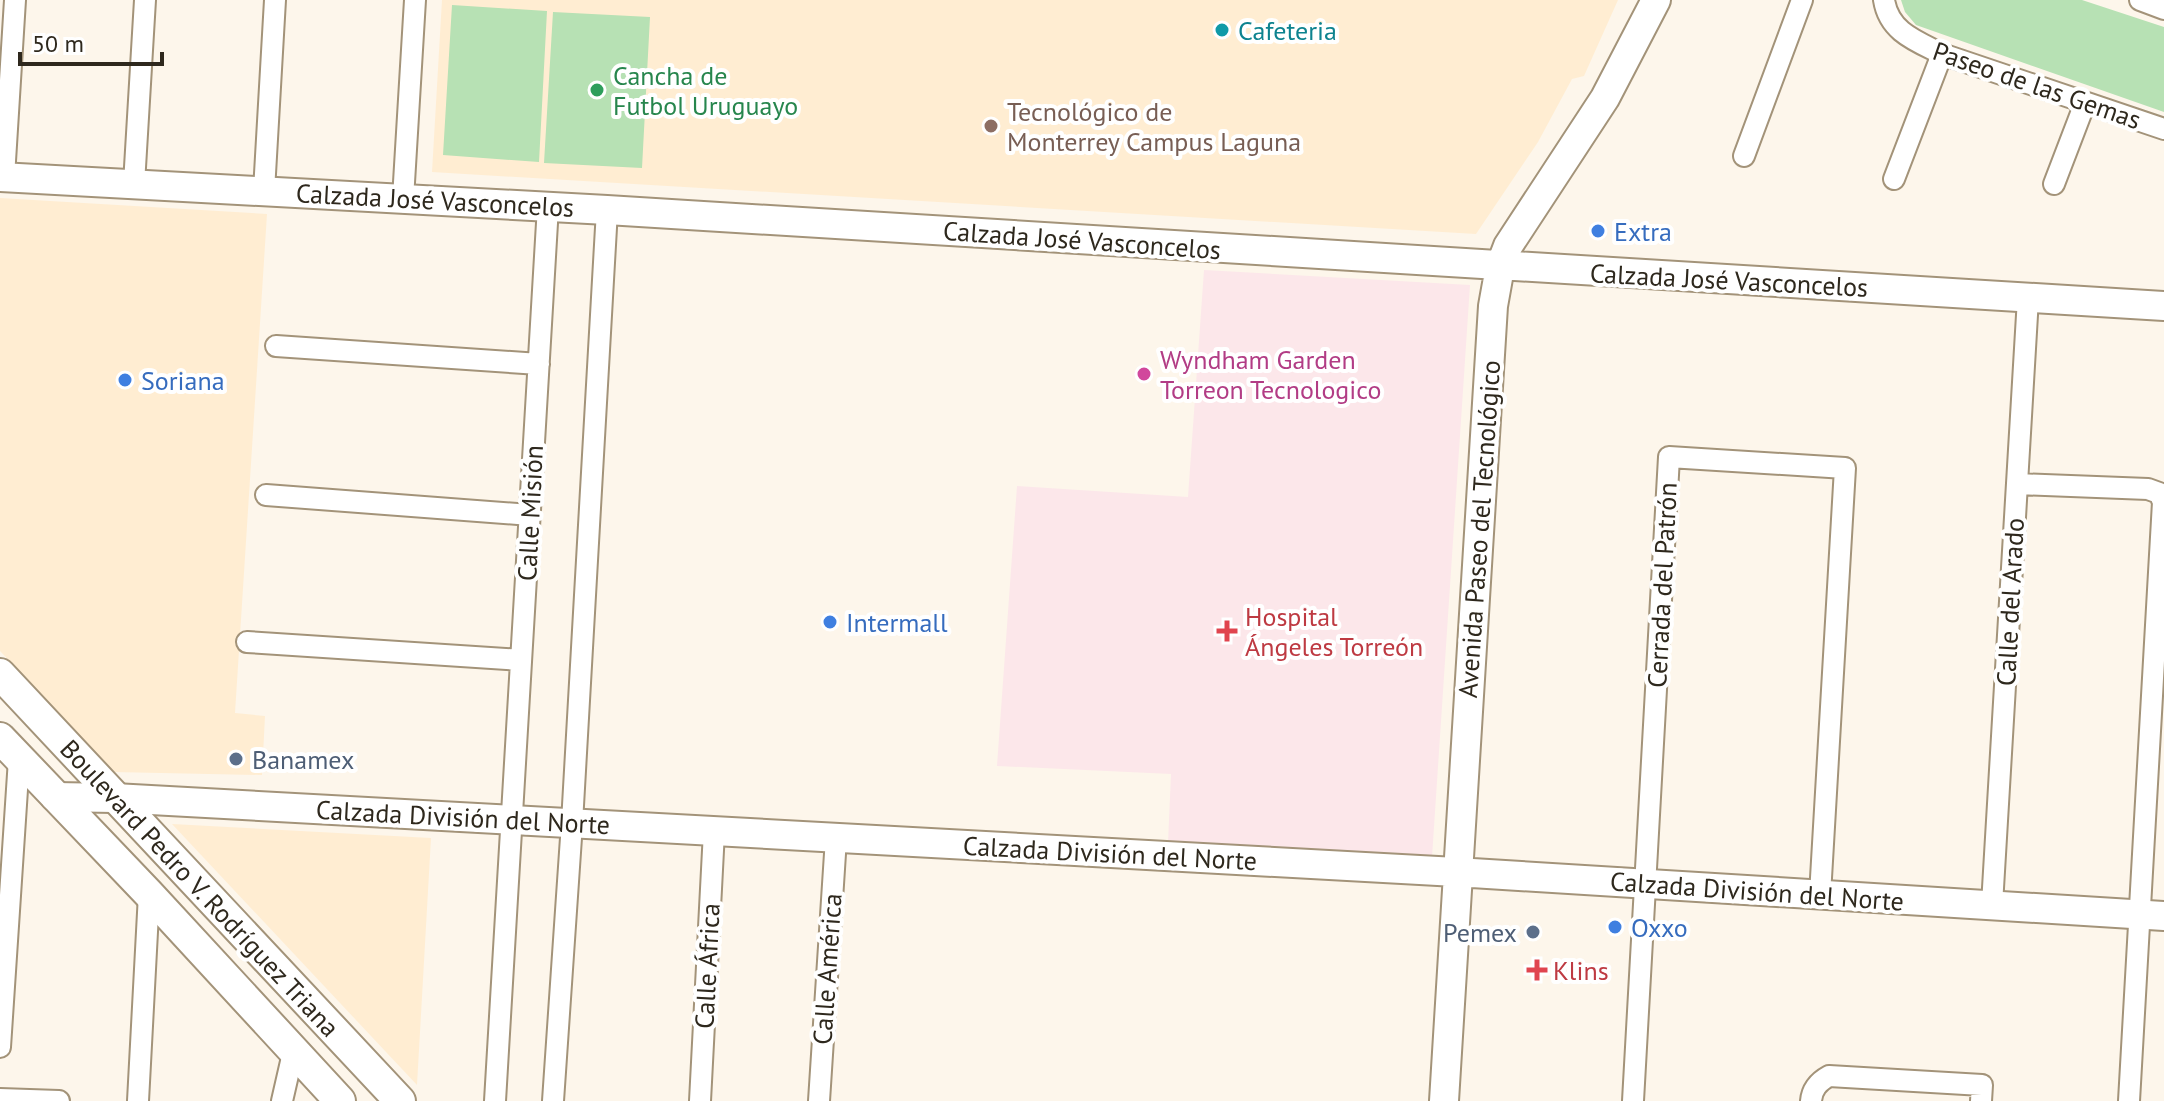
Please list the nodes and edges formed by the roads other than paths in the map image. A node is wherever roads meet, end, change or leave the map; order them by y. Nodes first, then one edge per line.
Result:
1 (15, 0) edge
2 (145, 0) edge
3 (275, 0) edge
4 (415, 0) edge
5 (1656, 0) edge
6 (1802, 0) edge
7 (1883, 0) edge
8 (2140, 0) edge
9 (2164, 9) edge
10 (1942, 54) junction
11 (2085, 103) junction
12 (2164, 129) edge
13 (1744, 156) dead end
14 (2, 177) edge
15 (1894, 179) dead end
16 (134, 184) junction
17 (2054, 184) dead end
18 (264, 191) junction
19 (403, 199) junction
20 (548, 206) junction
21 (607, 210) junction
22 (1500, 267) junction
23 (2028, 298) junction
24 (2164, 306) edge
25 (276, 346) dead end
26 (539, 364) junction
27 (2017, 484) junction
28 (266, 495) dead end
29 (530, 515) junction
30 (247, 642) dead end
31 (521, 660) junction
32 (0, 674) edge
33 (9, 748) edge
34 (55, 797) junction
35 (114, 798) junction
36 (511, 820) junction
37 (572, 823) junction
38 (714, 831) junction
39 (836, 838) junction
40 (1456, 872) junction
41 (1645, 884) junction
42 (149, 894) junction
43 (1820, 895) junction
44 (1992, 905) junction
45 (2152, 915) edge
46 (0, 1047) edge
47 (293, 1053) junction
48 (0, 1099) edge
49 (59, 1101) edge
50 (138, 1101) edge
51 (282, 1101) edge
52 (340, 1101) edge
53 (400, 1101) edge
54 (495, 1101) edge
55 (553, 1101) edge
56 (700, 1101) edge
57 (819, 1101) edge
58 (1444, 1101) edge
59 (1633, 1101) edge
60 (1811, 1101) edge
61 (1981, 1101) edge
62 (2129, 1101) edge

1 - 14 street
2 - 16 street
3 - 18 street
4 - 19 street
5 - 22 main road, Avenida Paseo del Tecnológico
6 - 13 street
7 - 10 street, Paseo de las Gemas
8 - 9 street
10 - 11 street, Paseo de las Gemas
10 - 15 street
11 - 12 street, Paseo de las Gemas
11 - 17 street
14 - 16 main road, Calzada José Vasconcelos
16 - 18 main road, Calzada José Vasconcelos
18 - 19 main road, Calzada José Vasconcelos
19 - 20 main road, Calzada José Vasconcelos
20 - 21 main road, Calzada José Vasconcelos
20 - 26 street, Calle Misión
21 - 22 main road, Calzada José Vasconcelos
21 - 37 street
22 - 23 main road, Calzada José Vasconcelos
22 - 40 main road, Avenida Paseo del Tecnológico
23 - 24 main road, Calzada José Vasconcelos
23 - 27 street, Calle del Arado
25 - 26 street
26 - 29 street, Calle Misión
27 - 44 street, Calle del Arado
27 - 45 street
28 - 29 street
29 - 31 street, Calle Misión
30 - 31 street
31 - 36 street, Calle Misión
32 - 35 main road, Boulevard Pedro V. Rodríguez Triana
33 - 34 main road, Boulevard Pedro V. Rodríguez Triana
33 - 46 street
34 - 35 main road, Calzada División del Norte
34 - 42 main road, Boulevard Pedro V. Rodríguez Triana
35 - 36 main road, Calzada División del Norte
35 - 53 main road, Boulevard Pedro V. Rodríguez Triana
36 - 37 main road, Calzada División del Norte
36 - 54 street, Calle Misión
37 - 38 main road, Calzada División del Norte
37 - 55 street
38 - 39 main road, Calzada División del Norte
38 - 56 street, Calle África
39 - 40 main road, Calzada División del Norte
39 - 57 street, Calle América
40 - 41 main road, Calzada División del Norte
40 - 58 main road, Avenida Paseo del Tecnológico
41 - 43 main road, Calzada División del Norte
41 - 43 street, Cerrada del Patrón
41 - 59 street
42 - 47 main road, Boulevard Pedro V. Rodríguez Triana
42 - 50 street
43 - 44 main road, Calzada División del Norte
44 - 45 main road, Calzada División del Norte
45 - 62 street
47 - 51 street
47 - 52 main road, Boulevard Pedro V. Rodríguez Triana
48 - 49 street
60 - 61 street

